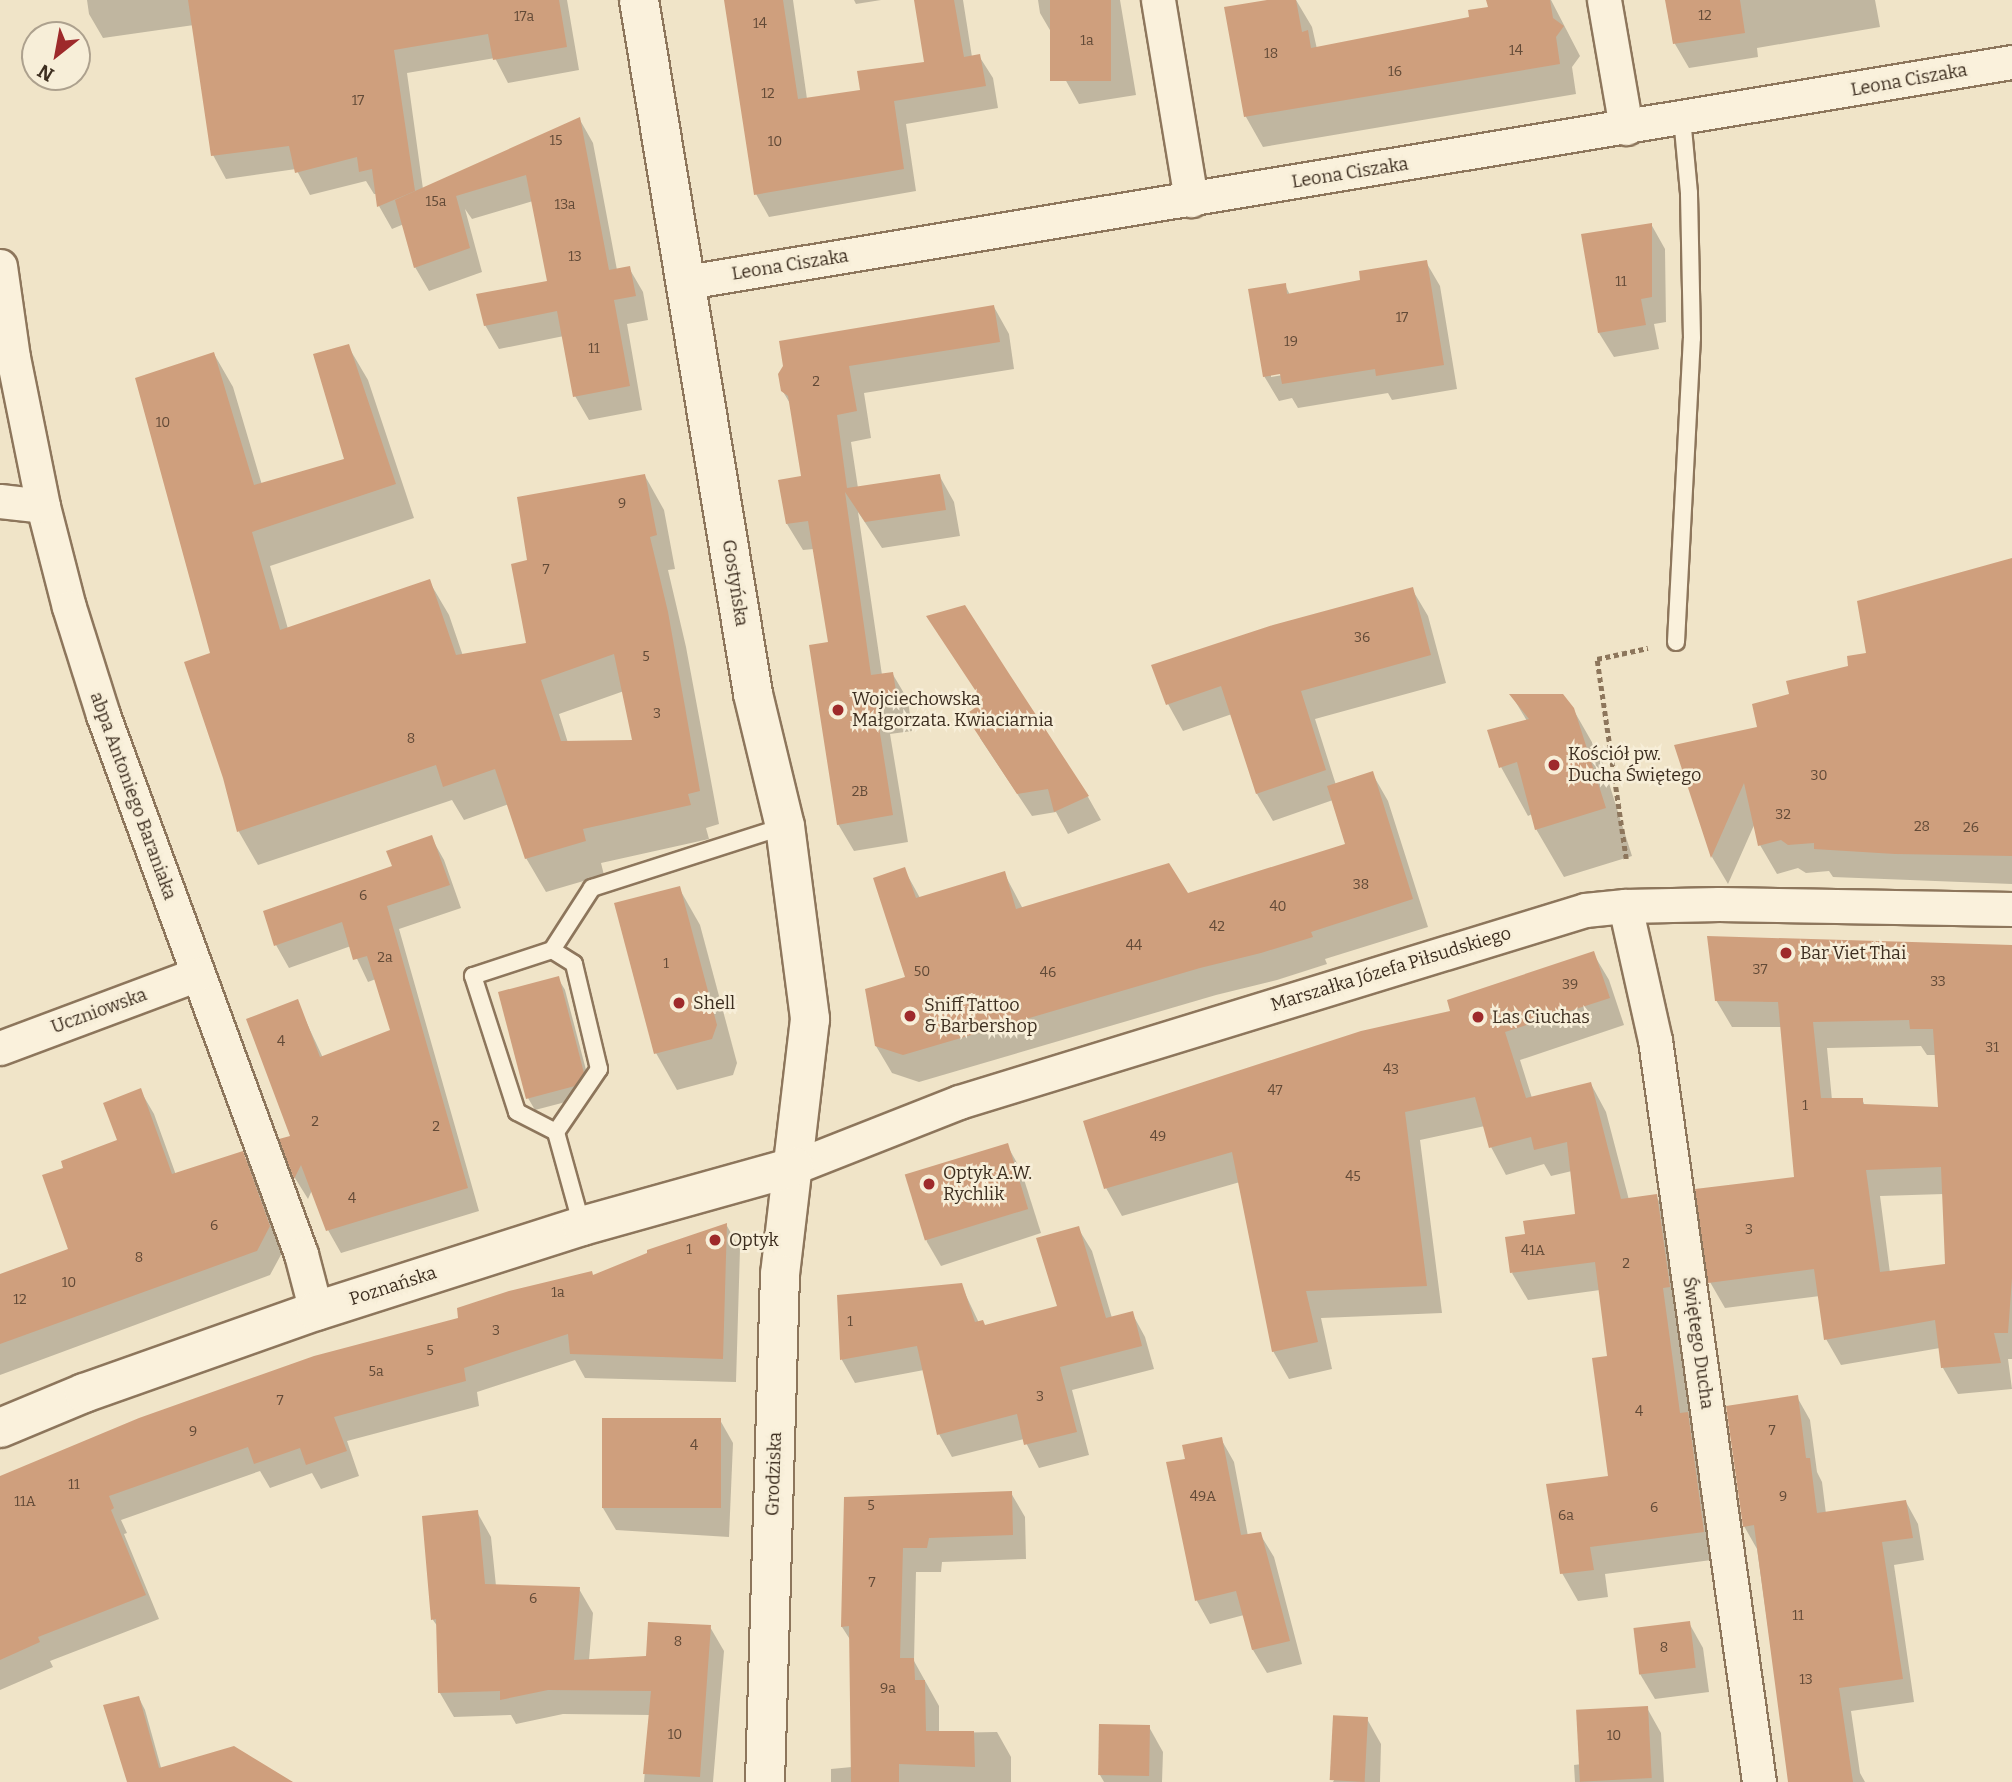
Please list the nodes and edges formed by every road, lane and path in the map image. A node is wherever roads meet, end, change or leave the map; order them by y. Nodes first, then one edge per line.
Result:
1 (639, 0) edge
2 (1158, 0) edge
3 (1604, 0) edge
4 (2012, 62) edge
5 (1682, 118) junction
6 (1626, 128) junction
7 (1191, 200) junction
8 (0, 266) edge
9 (687, 282) junction
10 (0, 502) edge
11 (43, 506) junction
12 (1676, 642) joint
13 (785, 826) junction
14 (1626, 859) dead end
15 (1625, 906) junction
16 (2012, 909) edge
17 (552, 950) junction
18 (198, 974) junction
19 (0, 1048) edge
20 (556, 1132) junction
21 (794, 1167) junction
22 (582, 1226) junction
23 (316, 1311) junction
24 (0, 1428) edge
25 (765, 1782) edge
26 (1759, 1782) edge

1 - 9 main road, Gostyńska
2 - 7 street
3 - 6 street
4 - 5 street, Leona Ciszaka
5 - 6 street, Leona Ciszaka
5 - 12 lane
6 - 7 street, Leona Ciszaka
7 - 9 street, Leona Ciszaka
8 - 11 street, abpa Antoniego Baraniaka
9 - 13 main road, Gostyńska
10 - 11 street
11 - 18 street, abpa Antoniego Baraniaka
12 - 14 path
13 - 17 lane
13 - 21 main road, Gostyńska
15 - 16 street, Marszałka Józefa Piłsudskiego
15 - 21 street, Marszałka Józefa Piłsudskiego
15 - 26 street, Świętego Ducha
17 - 20 lane
17 - 20 lane
18 - 19 street, Uczniowska
18 - 23 street, abpa Antoniego Baraniaka
20 - 22 lane
21 - 22 main road, Poznańska
21 - 25 main road, Grodziska
22 - 23 main road, Poznańska
23 - 24 main road, Poznańska

